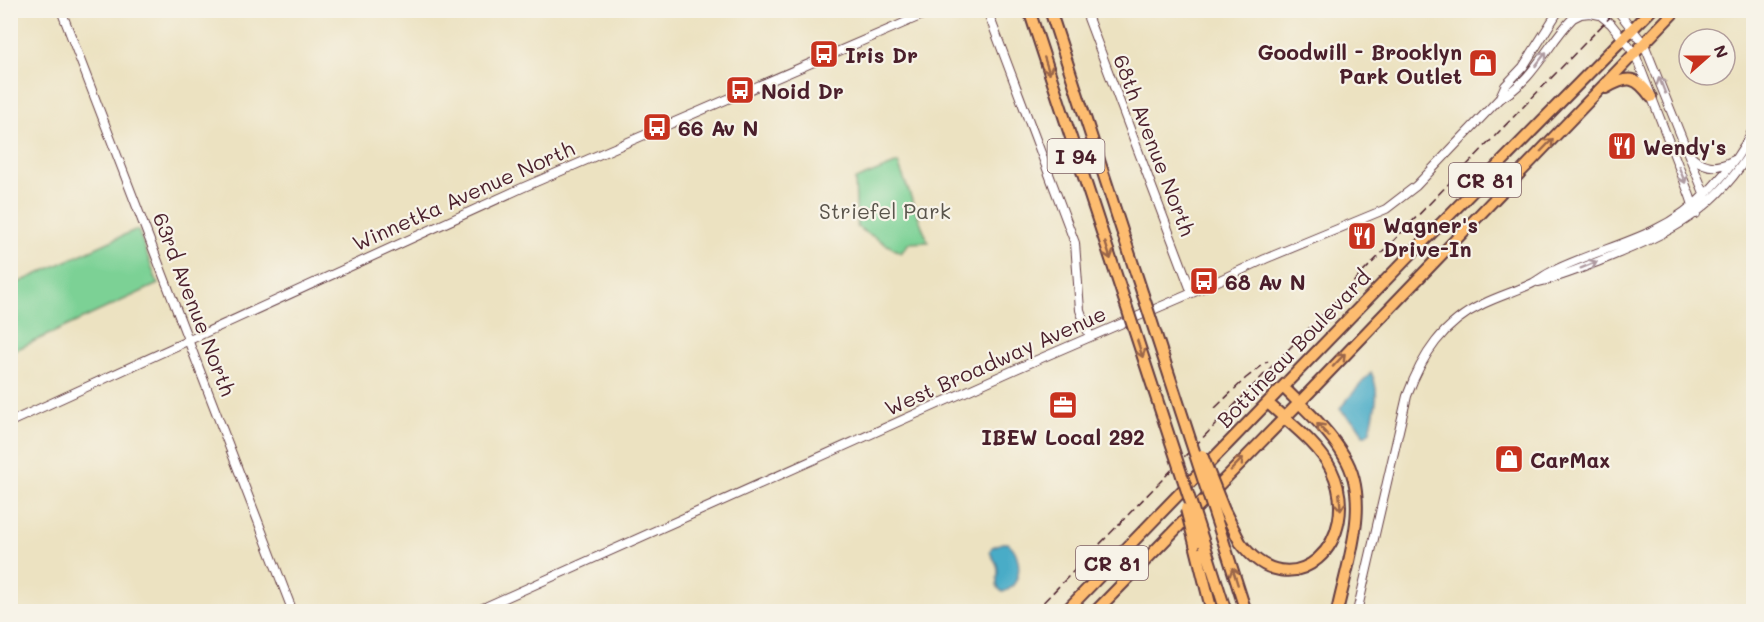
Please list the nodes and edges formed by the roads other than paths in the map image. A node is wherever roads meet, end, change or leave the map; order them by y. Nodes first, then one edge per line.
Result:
1 (61, 10) edge
2 (934, 10) edge
3 (987, 10) edge
4 (1029, 10) edge
5 (1050, 10) edge
6 (1084, 10) edge
7 (1559, 10) edge
8 (1617, 10) edge
9 (1651, 10) edge
10 (1676, 10) edge
11 (1633, 30) junction
12 (1623, 39) junction
13 (1644, 44) junction
14 (1635, 54) junction
15 (1595, 95) junction
16 (1651, 98) junction
17 (1499, 99) junction
18 (1754, 128) edge
19 (1754, 146) edge
20 (1688, 153) junction
21 (1736, 158) junction
22 (1705, 195) junction
23 (1708, 203) junction
24 (1693, 205) junction
25 (1696, 214) junction
26 (1533, 283) junction
27 (1192, 293) junction
28 (1090, 337) junction
29 (189, 340) junction
30 (1162, 352) junction
31 (1283, 387) junction
32 (1268, 403) junction
33 (1299, 403) junction
34 (1283, 418) junction
35 (10, 422) edge
36 (1200, 545) junction
37 (293, 612) edge
38 (474, 612) edge
39 (1065, 612) edge
40 (1095, 612) edge
41 (1212, 612) edge
42 (1226, 612) edge
43 (1246, 612) edge
44 (1336, 612) edge
45 (1357, 612) edge

1 - 29 street, 63rd Avenue North
2 - 29 street, Winnetka Avenue North
3 - 28 street
4 -> 36 highway, I 94, bridge
5 - 30 highway, I 94, bridge
6 - 27 street, 68th Avenue North
7 - 17 street, West Broadway Avenue
8 - 11 street
9 - 11 highway, Bottineau Boulevard / CR 81
10 - 13 highway, Bottineau Boulevard / CR 81
11 - 12 highway, Bottineau Boulevard / CR 81
11 - 13 street
12 - 14 street, West Broadway Avenue
17 -> 12 street, West Broadway Avenue
12 - 31 highway, Bottineau Boulevard / CR 81
13 - 14 highway, Bottineau Boulevard / CR 81
20 -> 13 street
14 - 15 highway, Bottineau Boulevard / CR 81
14 - 16 street, West Broadway Avenue
15 - 16 highway
33 -> 15 highway, Bottineau Boulevard / CR 81
16 -> 24 street, West Broadway Avenue
17 - 27 street, West Broadway Avenue
18 - 21 street
19 - 23 street
20 - 21 street
20 - 22 street
21 - 22 street
22 - 23 street
22 - 24 street
23 - 25 street
24 - 25 street, West Broadway Avenue
24 - 26 street
26 -> 25 street
26 - 45 street
27 - 28 street, West Broadway Avenue
28 - 38 street, West Broadway Avenue
29 - 35 street, Winnetka Avenue North
29 - 37 street, 63rd Avenue North
34 -> 30 highway, bridge
43 -> 30 highway, I 94, bridge
31 - 32 highway, Bottineau Boulevard / CR 81
31 - 33 highway
32 - 34 highway
32 - 39 highway, Bottineau Boulevard / CR 81
33 - 34 highway, Bottineau Boulevard / CR 81
44 -> 33 highway
40 -> 34 highway, Bottineau Boulevard / CR 81
36 - 41 highway
36 - 42 highway

